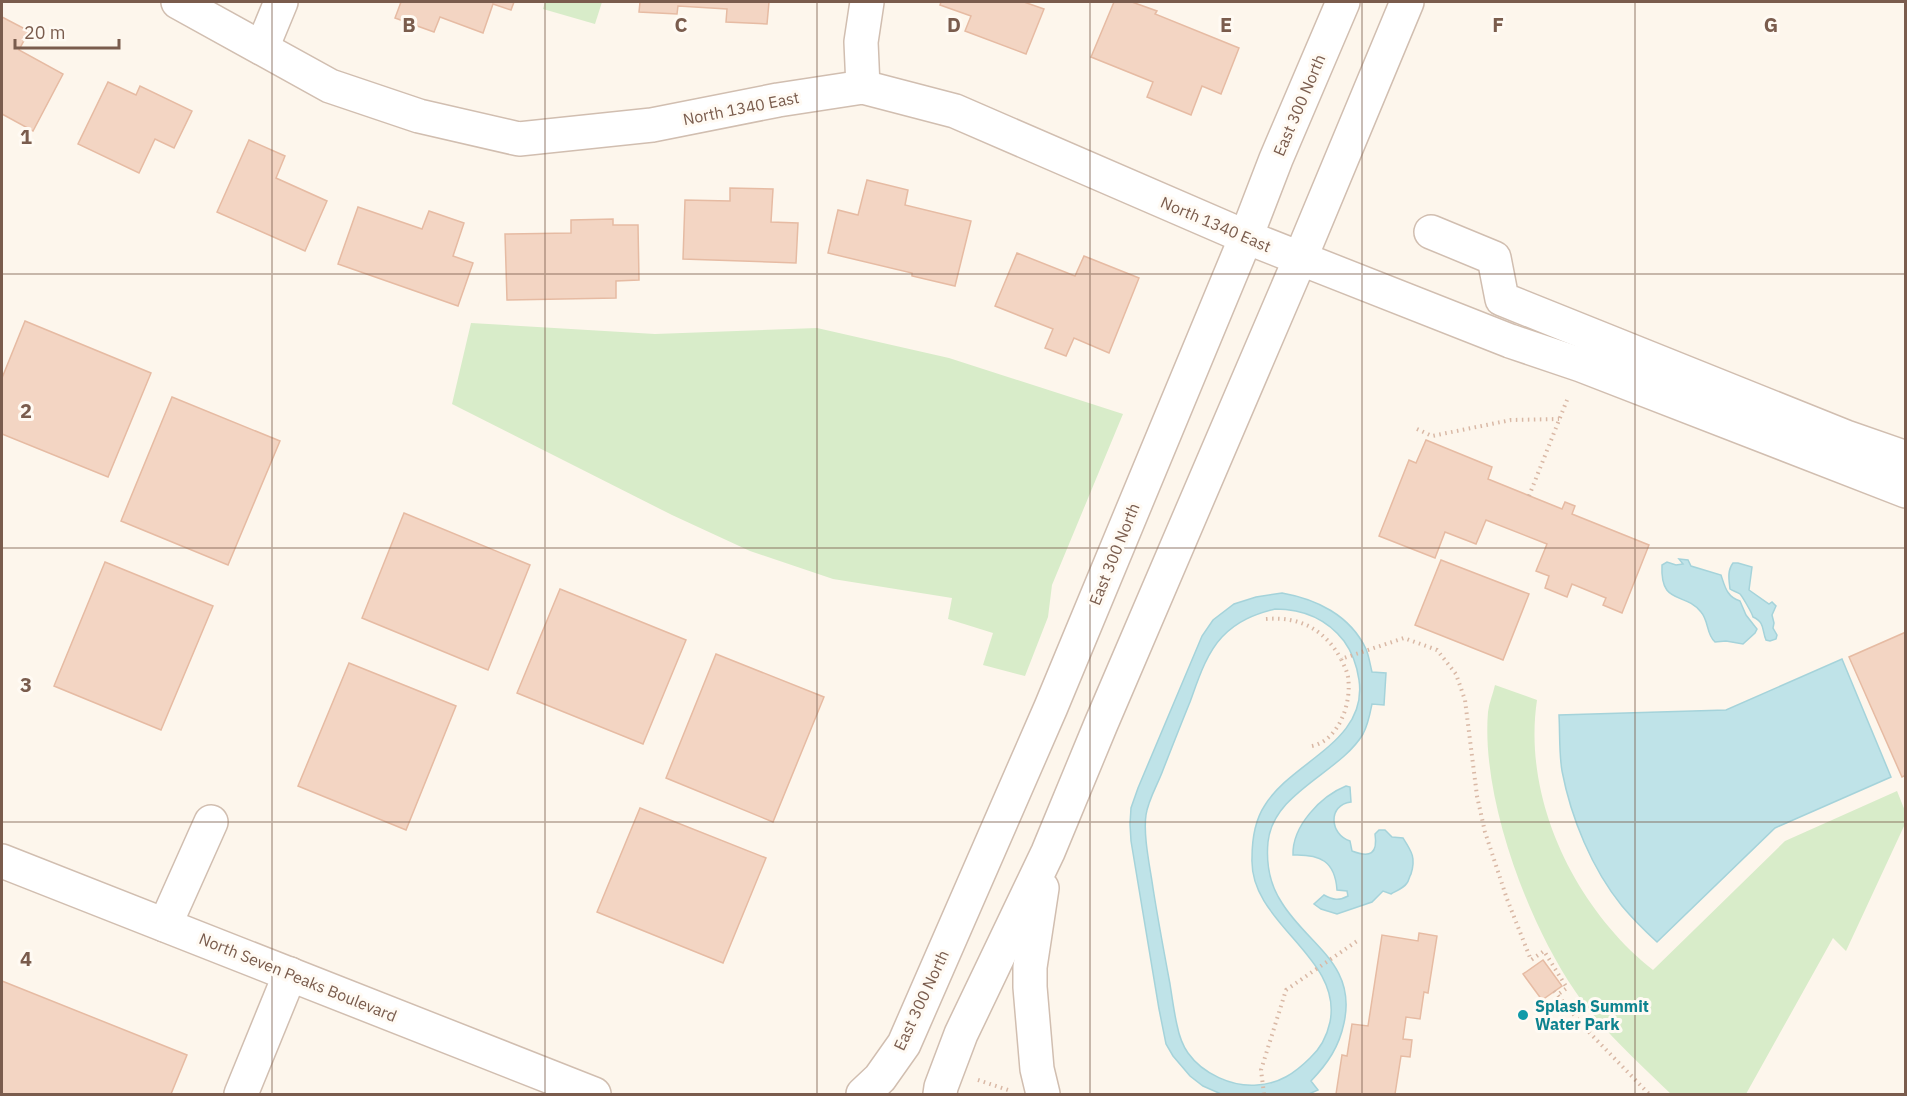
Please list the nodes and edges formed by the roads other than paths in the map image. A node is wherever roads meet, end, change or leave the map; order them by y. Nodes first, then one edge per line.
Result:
1 (178, 2) edge
2 (281, 2) edge
3 (867, 2) edge
4 (1343, 2) edge
5 (1407, 2) edge
6 (262, 48) junction
7 (863, 87) junction
8 (1431, 232) dead end
9 (1246, 237) junction
10 (1300, 259) junction
11 (1905, 458) edge
12 (1905, 491) edge
13 (211, 822) dead end
14 (1048, 852) junction
15 (2, 861) edge
16 (165, 925) junction
17 (290, 974) junction
18 (863, 1094) edge
19 (241, 1095) edge
20 (594, 1095) edge
21 (874, 1095) edge
22 (940, 1095) edge
23 (1043, 1095) edge

1 - 6 street, North 1340 East
2 - 6 street
3 - 7 street
4 - 9 street, East 300 North
5 - 10 street
6 - 7 street, North 1340 East
7 - 9 street, North 1340 East
8 - 11 street
9 - 10 street, North 1340 East
9 - 18 street, East 300 North
10 - 12 street, North 1340 East
10 - 14 street
13 - 16 street
14 - 22 street
14 - 23 street
15 - 16 street, North Seven Peaks Boulevard
16 - 17 street, North Seven Peaks Boulevard
17 - 19 street
17 - 20 street, North Seven Peaks Boulevard
18 - 21 street

